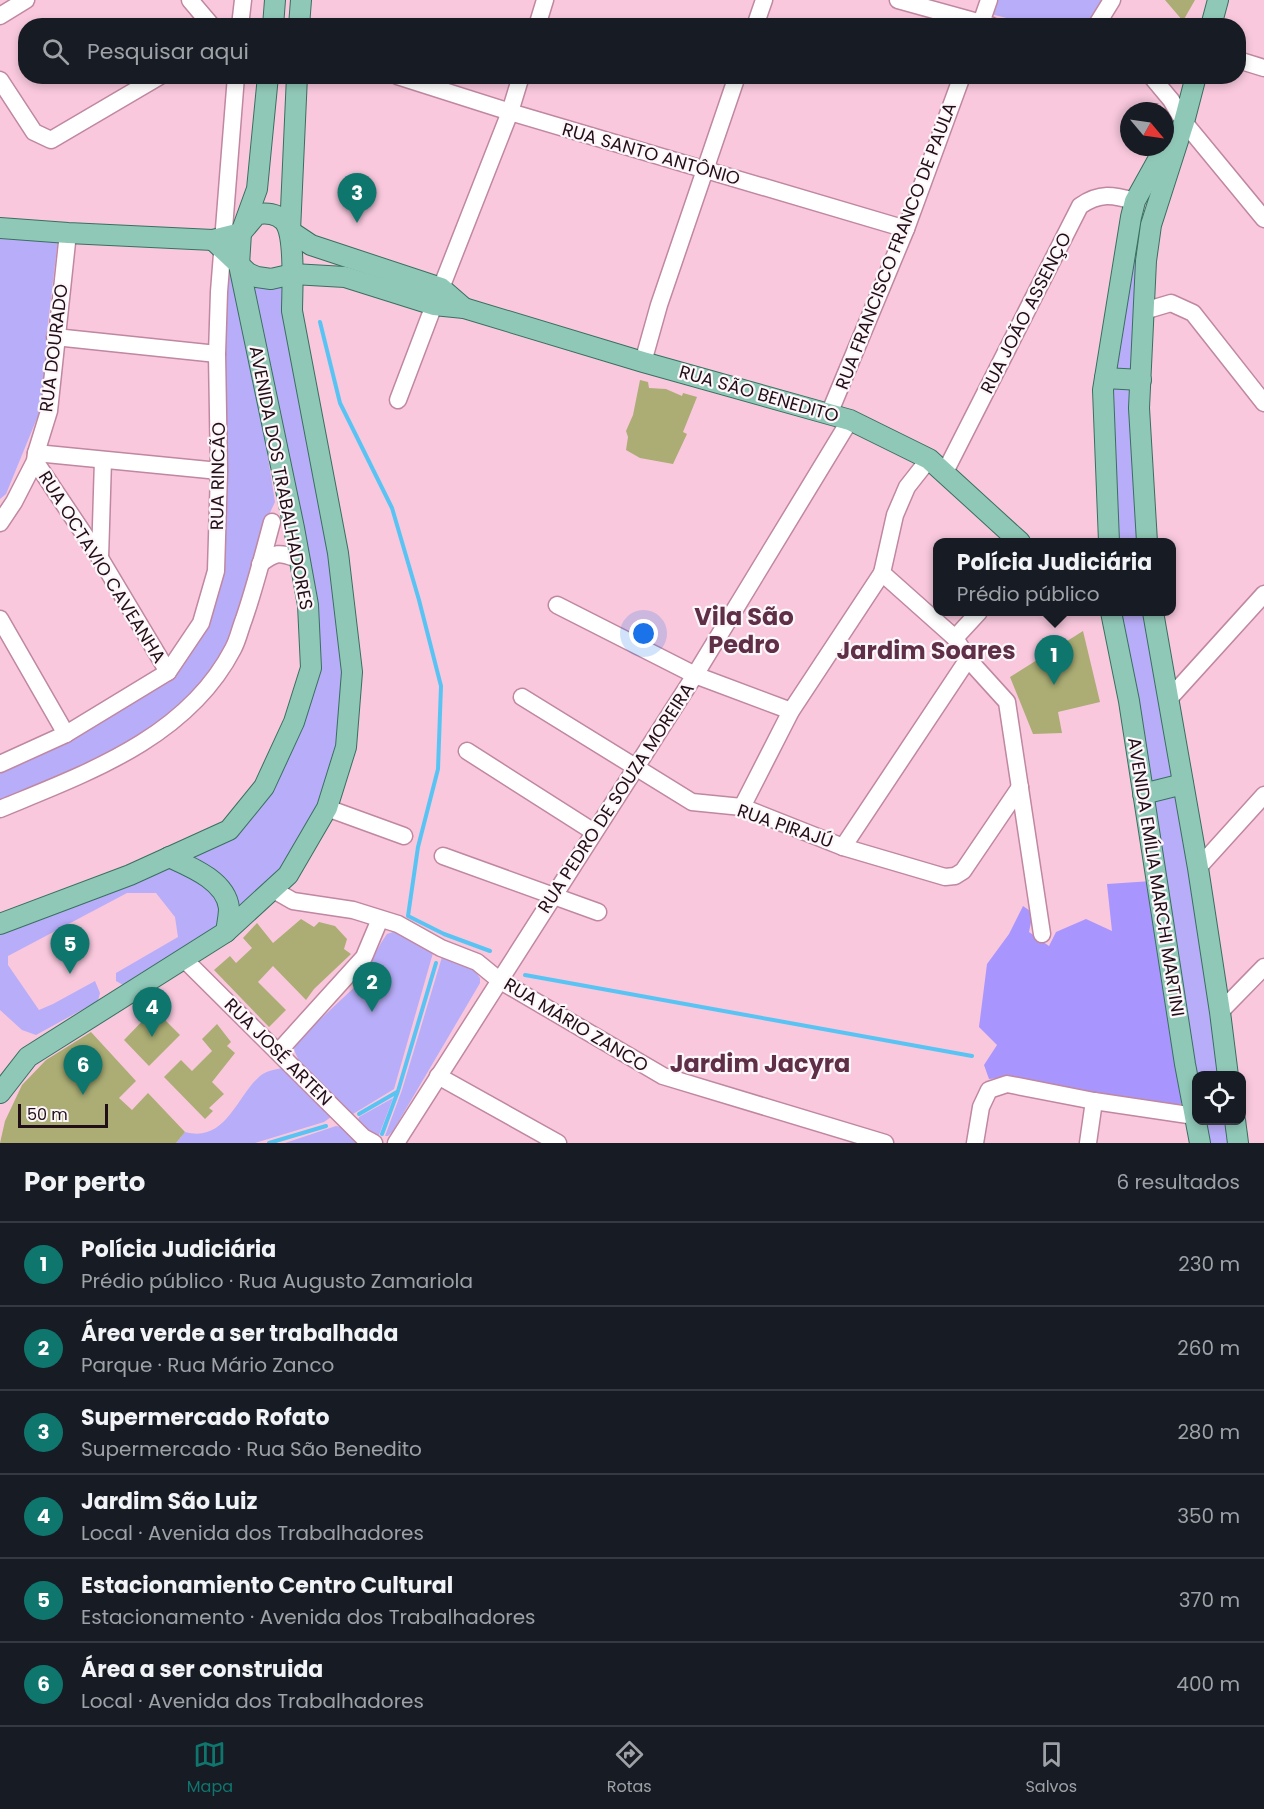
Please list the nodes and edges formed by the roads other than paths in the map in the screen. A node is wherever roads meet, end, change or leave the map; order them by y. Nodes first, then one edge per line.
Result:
1 (26, 0) edge
2 (190, 0) edge
3 (243, 0) edge
4 (276, 0) edge
5 (301, 0) edge
6 (545, 0) edge
7 (764, 0) edge
8 (898, 0) edge
9 (989, 0) edge
10 (1218, 0) edge
11 (0, 16) edge
12 (205, 18) edge
13 (241, 18) edge
14 (274, 18) edge
15 (301, 18) edge
16 (539, 18) edge
17 (758, 18) edge
18 (962, 18) edge
19 (985, 18) edge
20 (1212, 18) edge
21 (1246, 62) edge
22 (1264, 68) edge
23 (0, 80) edge
24 (146, 84) edge
25 (235, 84) edge
26 (267, 84) edge
27 (297, 84) edge
28 (422, 84) edge
29 (519, 84) edge
30 (734, 84) edge
31 (959, 84) edge
32 (1158, 84) edge
33 (1195, 84) edge
34 (510, 112) junction
35 (1184, 122) junction
36 (1174, 135) edge
37 (1160, 156) edge
38 (705, 170) junction
39 (1135, 201) junction
40 (1264, 219) edge
41 (0, 228) edge
42 (906, 229) junction
43 (290, 231) junction
44 (68, 233) junction
45 (224, 240) junction
46 (239, 265) junction
47 (293, 274) junction
48 (432, 298) junction
49 (1144, 310) junction
50 (55, 337) junction
51 (217, 354) junction
52 (643, 362) junction
53 (1105, 378) junction
54 (1141, 380) junction
55 (398, 400) dead end
56 (1264, 403) edge
57 (829, 414) junction
58 (850, 420) junction
59 (36, 457) junction
60 (929, 459) junction
61 (103, 460) junction
62 (219, 471) junction
63 (945, 472) junction
64 (272, 522) dead end
65 (0, 523) edge
66 (1015, 538) edge
67 (1108, 538) edge
68 (1147, 538) edge
69 (100, 558) junction
70 (301, 560) junction
71 (260, 564) junction
72 (882, 573) junction
73 (1264, 594) edge
74 (557, 605) dead end
75 (975, 616) edge
76 (1108, 616) edge
77 (1154, 616) edge
78 (0, 619) edge
79 (955, 638) junction
80 (968, 659) junction
81 (168, 672) junction
82 (694, 675) junction
83 (522, 697) dead end
84 (1168, 700) junction
85 (791, 711) junction
86 (66, 734) junction
87 (467, 751) dead end
88 (0, 764) edge
89 (636, 766) junction
90 (1183, 784) junction
91 (1020, 787) junction
92 (1143, 794) junction
93 (1264, 795) edge
94 (742, 807) junction
95 (327, 808) junction
96 (0, 809) edge
97 (594, 832) junction
98 (404, 836) dead end
99 (843, 847) junction
100 (443, 856) dead end
101 (169, 857) junction
102 (1198, 868) junction
103 (272, 889) junction
104 (553, 896) junction
105 (598, 912) dead end
106 (380, 919) junction
107 (0, 924) edge
108 (226, 932) junction
109 (1042, 934) dead end
110 (184, 959) junction
111 (1264, 967) edge
112 (499, 980) junction
113 (1220, 1012) junction
114 (279, 1051) junction
115 (1226, 1071) edge
116 (438, 1076) junction
117 (0, 1093) edge
118 (1192, 1097) edge
119 (1094, 1101) junction
120 (1192, 1116) edge
121 (1197, 1125) edge
122 (1235, 1125) edge
123 (374, 1143) edge
124 (396, 1143) edge
125 (558, 1143) edge
126 (885, 1143) edge
127 (975, 1143) edge
128 (1088, 1143) edge
129 (1200, 1143) edge
130 (1238, 1143) edge

1 - 11 street
2 - 12 street
3 - 13 street
4 - 14 main road
5 - 15 main road
6 - 16 street
7 - 17 street
8 - 18 street
9 - 19 street
10 - 20 main road
21 - 22 street
23 - 24 street
25 - 45 street, RUA RINCÃO
26 - 45 main road, AVENIDA DOS TRABALHADORES
27 - 43 main road
28 - 34 street, RUA SANTO ANTÔNIO
29 - 34 street
30 - 38 street
31 - 42 street, RUA FRANCISCO FRANCO DE PAULA
32 - 35 street
33 - 35 main road
34 - 38 street, RUA SANTO ANTÔNIO
34 - 48 street
35 - 36 main road
35 - 40 street
35 - 49 main road
37 - 39 main road
38 - 42 street, RUA SANTO ANTÔNIO
38 - 52 street
39 - 53 main road
39 - 63 street, RUA JOÃO ASSENÇO
41 - 44 main road
42 - 57 street, RUA FRANCISCO FRANCO DE PAULA
43 - 45 main road
43 - 47 main road
43 - 48 main road, RUA SÃO BENEDITO
44 - 45 main road
44 - 50 street, RUA DOURADO
45 - 46 main road, AVENIDA DOS TRABALHADORES
45 - 51 street, RUA RINCÃO
46 - 47 main road
46 - 70 main road, AVENIDA DOS TRABALHADORES
47 - 48 main road, RUA SÃO BENEDITO
47 - 95 main road
48 - 52 main road, RUA SÃO BENEDITO
48 - 55 street
49 - 54 main road
49 - 56 street
50 - 51 street
50 - 59 street, RUA DOURADO
51 - 62 street, RUA RINCÃO
52 - 57 main road, RUA SÃO BENEDITO
53 - 54 main road
53 - 67 main road
54 - 68 main road
57 - 58 main road, RUA SÃO BENEDITO
58 - 60 main road, RUA SÃO BENEDITO
58 - 82 street, RUA PEDRO DE SOUZA MOREIRA
59 - 61 street
59 - 65 street, RUA DOURADO
59 - 69 street, RUA OCTAVIO CAVEANHA
60 - 63 main road, RUA SÃO BENEDITO
60 - 72 street
61 - 62 street
61 - 69 street
62 - 81 street, RUA RINCÃO
63 - 66 main road, RUA SÃO BENEDITO
64 - 71 street
69 - 81 street, RUA OCTAVIO CAVEANHA
70 - 71 street
70 - 101 main road, AVENIDA DOS TRABALHADORES
71 - 96 street
72 - 79 street
72 - 85 street
73 - 84 street
74 - 82 street
75 - 79 street
76 - 92 main road, AVENIDA EMÍLIA MARCHI MARTINI
77 - 84 main road
78 - 86 street
79 - 80 street
80 - 91 street
80 - 99 street
81 - 86 street, RUA RINCÃO
82 - 85 street
82 - 89 street, RUA PEDRO DE SOUZA MOREIRA
83 - 89 street, RUA PIRAJÚ
84 - 90 main road
85 - 94 street
86 - 88 street, RUA RINCÃO
87 - 97 street
89 - 94 street, RUA PIRAJÚ
89 - 97 street, RUA PEDRO DE SOUZA MOREIRA
90 - 92 main road
90 - 102 main road
91 - 99 street, RUA PIRAJÚ
91 - 109 street
92 - 118 main road, AVENIDA EMÍLIA MARCHI MARTINI
93 - 102 street
94 - 99 street, RUA PIRAJÚ
95 - 98 street
95 - 103 main road
97 - 104 street, RUA PEDRO DE SOUZA MOREIRA
100 - 104 street
101 - 107 main road, AVENIDA DOS TRABALHADORES
101 - 108 main road
102 - 113 main road
103 - 106 street, RUA MÁRIO ZANCO
103 - 108 main road
104 - 105 street
104 - 112 street, RUA PEDRO DE SOUZA MOREIRA
106 - 112 street, RUA MÁRIO ZANCO
106 - 114 street
108 - 110 main road
110 - 114 street, RUA JOSÉ ARTEN
110 - 117 main road
111 - 113 street
112 - 116 street, RUA PEDRO DE SOUZA MOREIRA
112 - 126 street, RUA MÁRIO ZANCO
113 - 115 main road
114 - 123 street, RUA JOSÉ ARTEN
116 - 124 street, RUA PEDRO DE SOUZA MOREIRA
116 - 125 street
119 - 120 street
119 - 127 street
119 - 128 street
121 - 129 main road, AVENIDA EMÍLIA MARCHI MARTINI
122 - 130 main road

